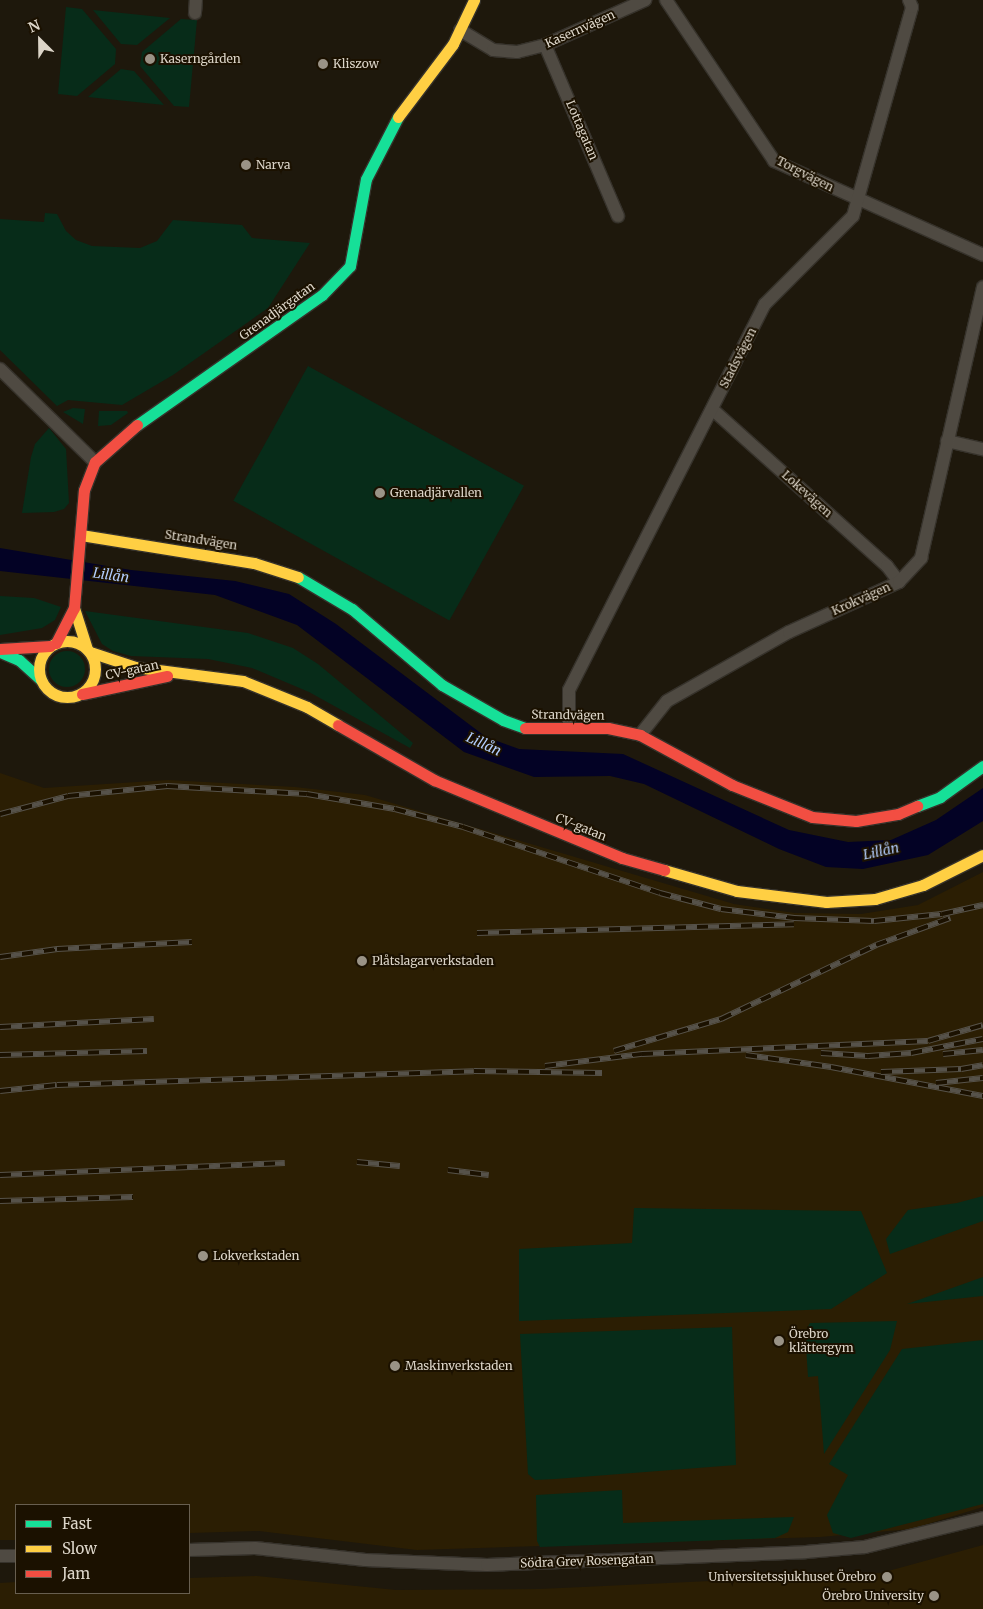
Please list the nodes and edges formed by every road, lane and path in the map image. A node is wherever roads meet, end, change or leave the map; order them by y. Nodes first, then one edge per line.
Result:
1 (196, 0) edge
2 (474, 0) edge
3 (645, 0) edge
4 (666, 0) edge
5 (909, 0) edge
6 (195, 13) dead end
7 (460, 30) junction
8 (545, 45) junction
9 (857, 199) junction
10 (618, 216) dead end
11 (983, 255) edge
12 (983, 288) edge
13 (0, 369) edge
14 (712, 409) junction
15 (947, 441) junction
16 (983, 449) edge
17 (95, 462) junction
18 (81, 535) junction
19 (899, 582) junction
20 (74, 608) junction
21 (53, 644) junction
22 (0, 651) edge
23 (89, 651) junction
24 (187, 673) junction
25 (40, 680) junction
26 (82, 694) junction
27 (569, 728) junction
28 (640, 734) junction
29 (983, 766) edge
30 (983, 855) edge
31 (983, 1518) edge
32 (190, 1550) edge
33 (0, 1556) edge
34 (15, 1556) edge

1 - 6 street
2 - 7 street, Grenadjärgatan
3 - 8 street, Kasernvägen
4 - 9 street, Torgvägen
5 - 9 street, Stadsvägen
7 - 8 street, Kasernvägen
7 - 17 street, Grenadjärgatan
8 - 10 street, Lottagatan
9 - 11 street, Torgvägen
9 - 14 street, Stadsvägen
12 - 15 street, Krokvägen
13 - 17 street
14 - 19 street, Lokevägen
14 - 27 street, Stadsvägen
15 - 16 street
15 - 19 street, Krokvägen
17 - 18 street, Grenadjärgatan
18 - 20 street, Grenadjärgatan
18 - 27 street, Strandvägen
19 - 28 street, Krokvägen
20 - 21 street, Grenadjärgatan
20 - 23 street, Grenadjärgatan
21 - 22 street
21 - 23 street
21 - 25 street
22 - 25 street
23 - 24 street, CV-gatan
23 - 26 street
24 - 26 street, CV-gatan
24 - 30 street, CV-gatan
25 - 26 street
27 - 28 street, Strandvägen
28 - 29 street, Strandvägen
31 - 32 street, Södra Grev Rosengatan
33 - 34 street

